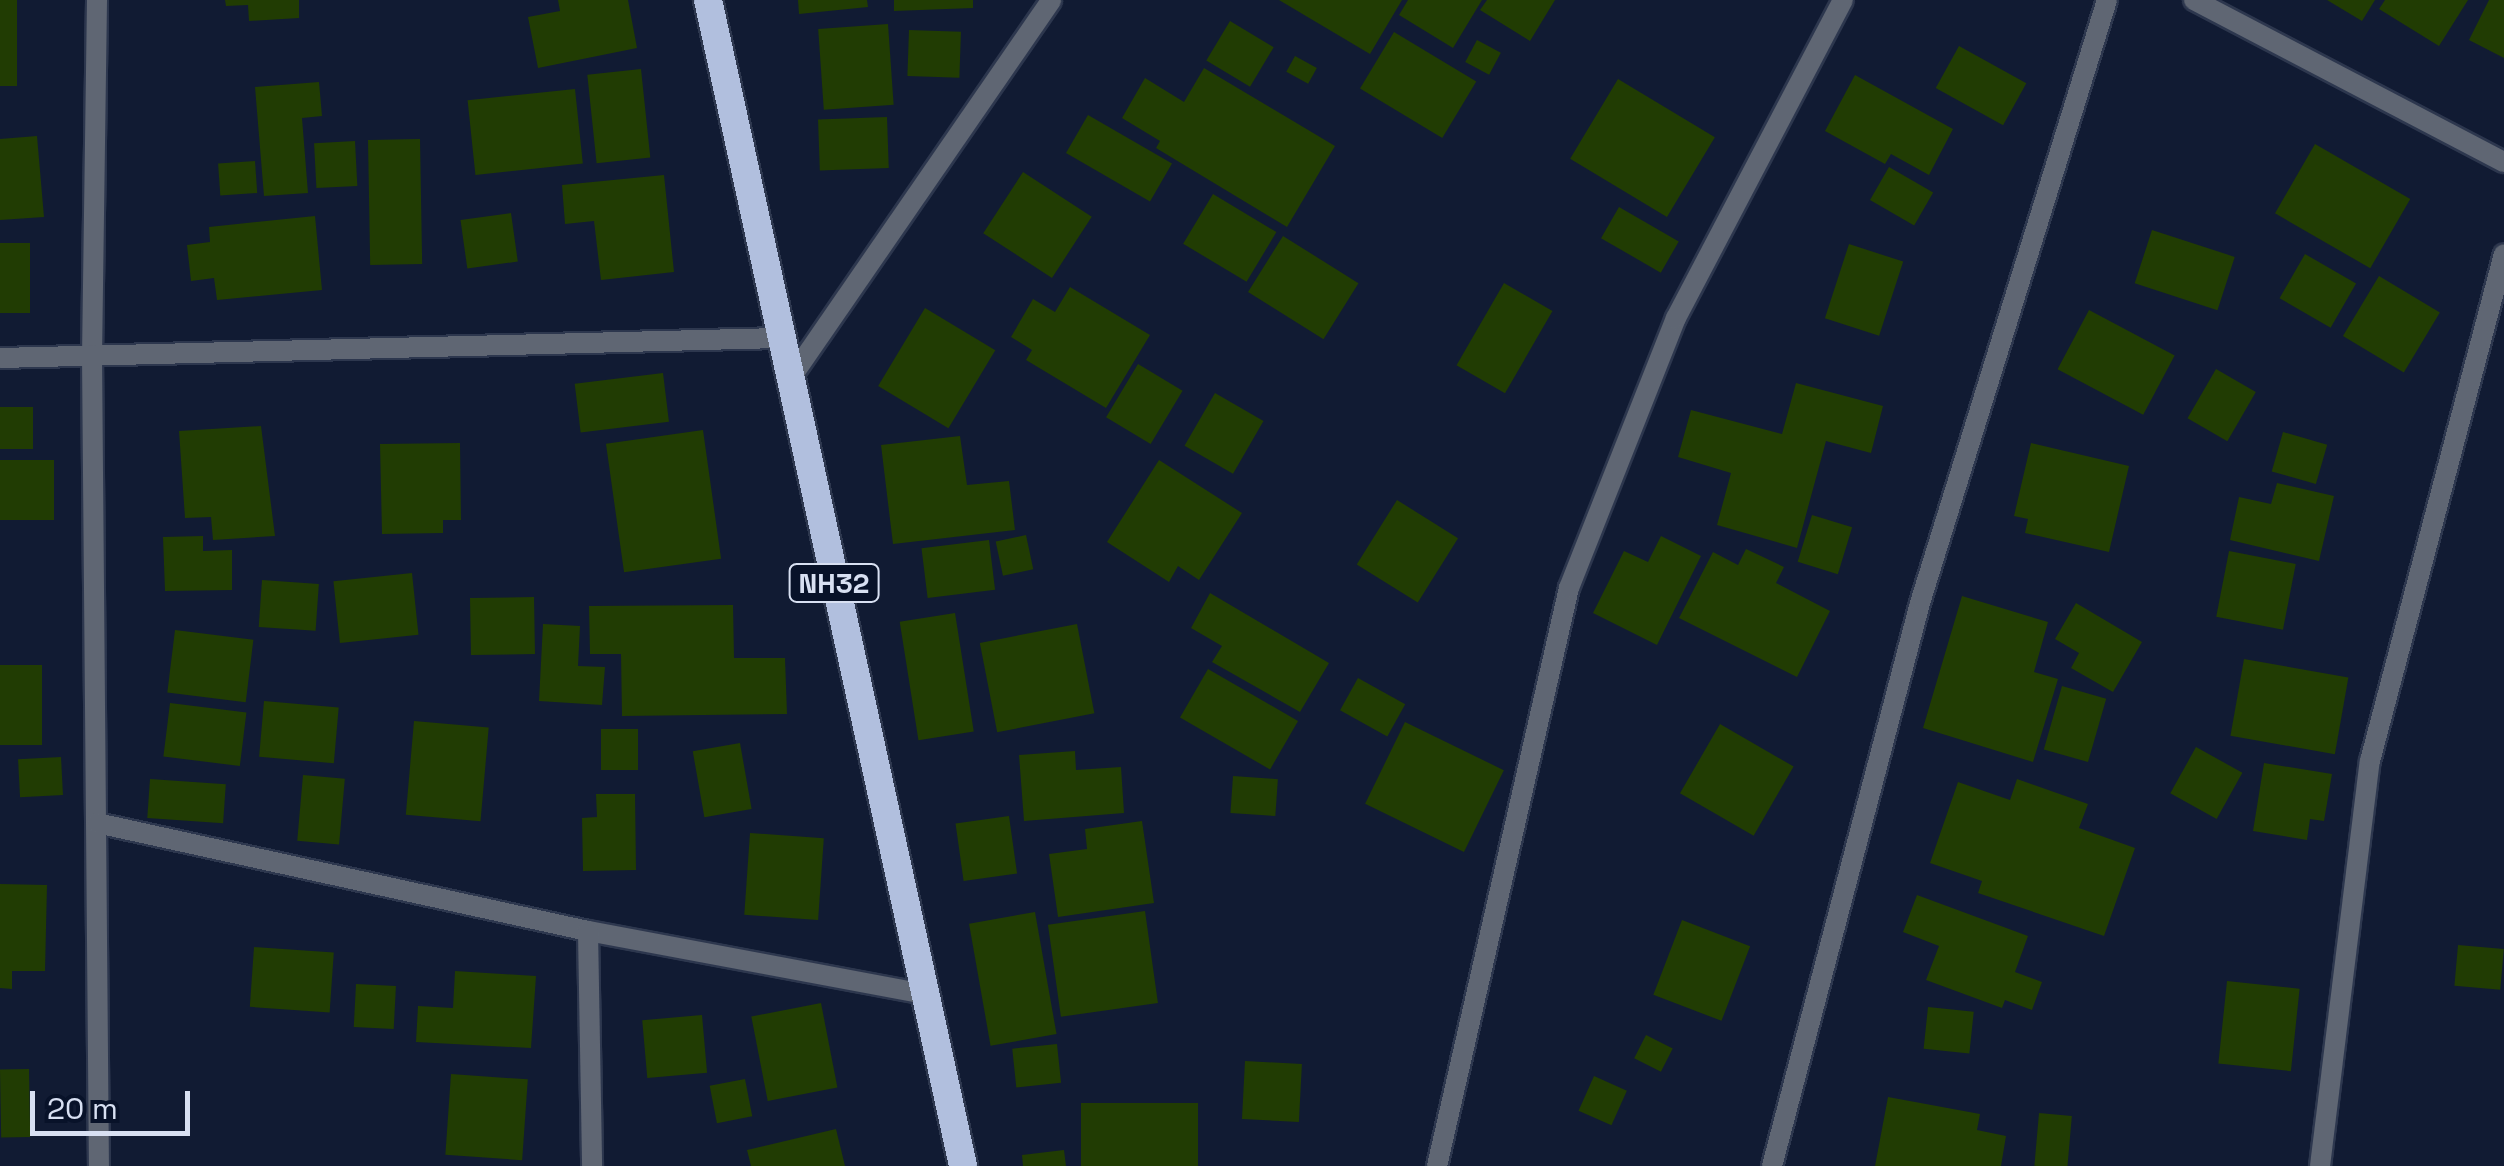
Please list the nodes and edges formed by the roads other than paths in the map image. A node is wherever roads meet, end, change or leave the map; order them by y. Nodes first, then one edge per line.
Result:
1 (97, 0) edge
2 (708, 0) edge
3 (1050, 0) edge
4 (1844, 0) edge
5 (2107, 0) edge
6 (2194, 0) edge
7 (2504, 162) edge
8 (2504, 254) edge
9 (782, 338) junction
10 (92, 355) junction
11 (0, 358) edge
12 (790, 379) junction
13 (98, 822) junction
14 (588, 931) junction
15 (924, 994) junction
16 (99, 1166) edge
17 (592, 1166) edge
18 (963, 1166) edge
19 (1437, 1166) edge
20 (1772, 1166) edge
21 (2320, 1166) edge

1 - 10 street
2 - 9 highway, NH32
3 - 12 street
4 - 19 street
5 - 20 street
6 - 7 street
8 - 21 street
9 - 10 street
9 - 12 highway, NH32
10 - 11 street
10 - 13 street
12 - 15 highway, NH32
13 - 14 street
13 - 16 street
14 - 15 street
14 - 17 street
15 - 18 highway, NH32

